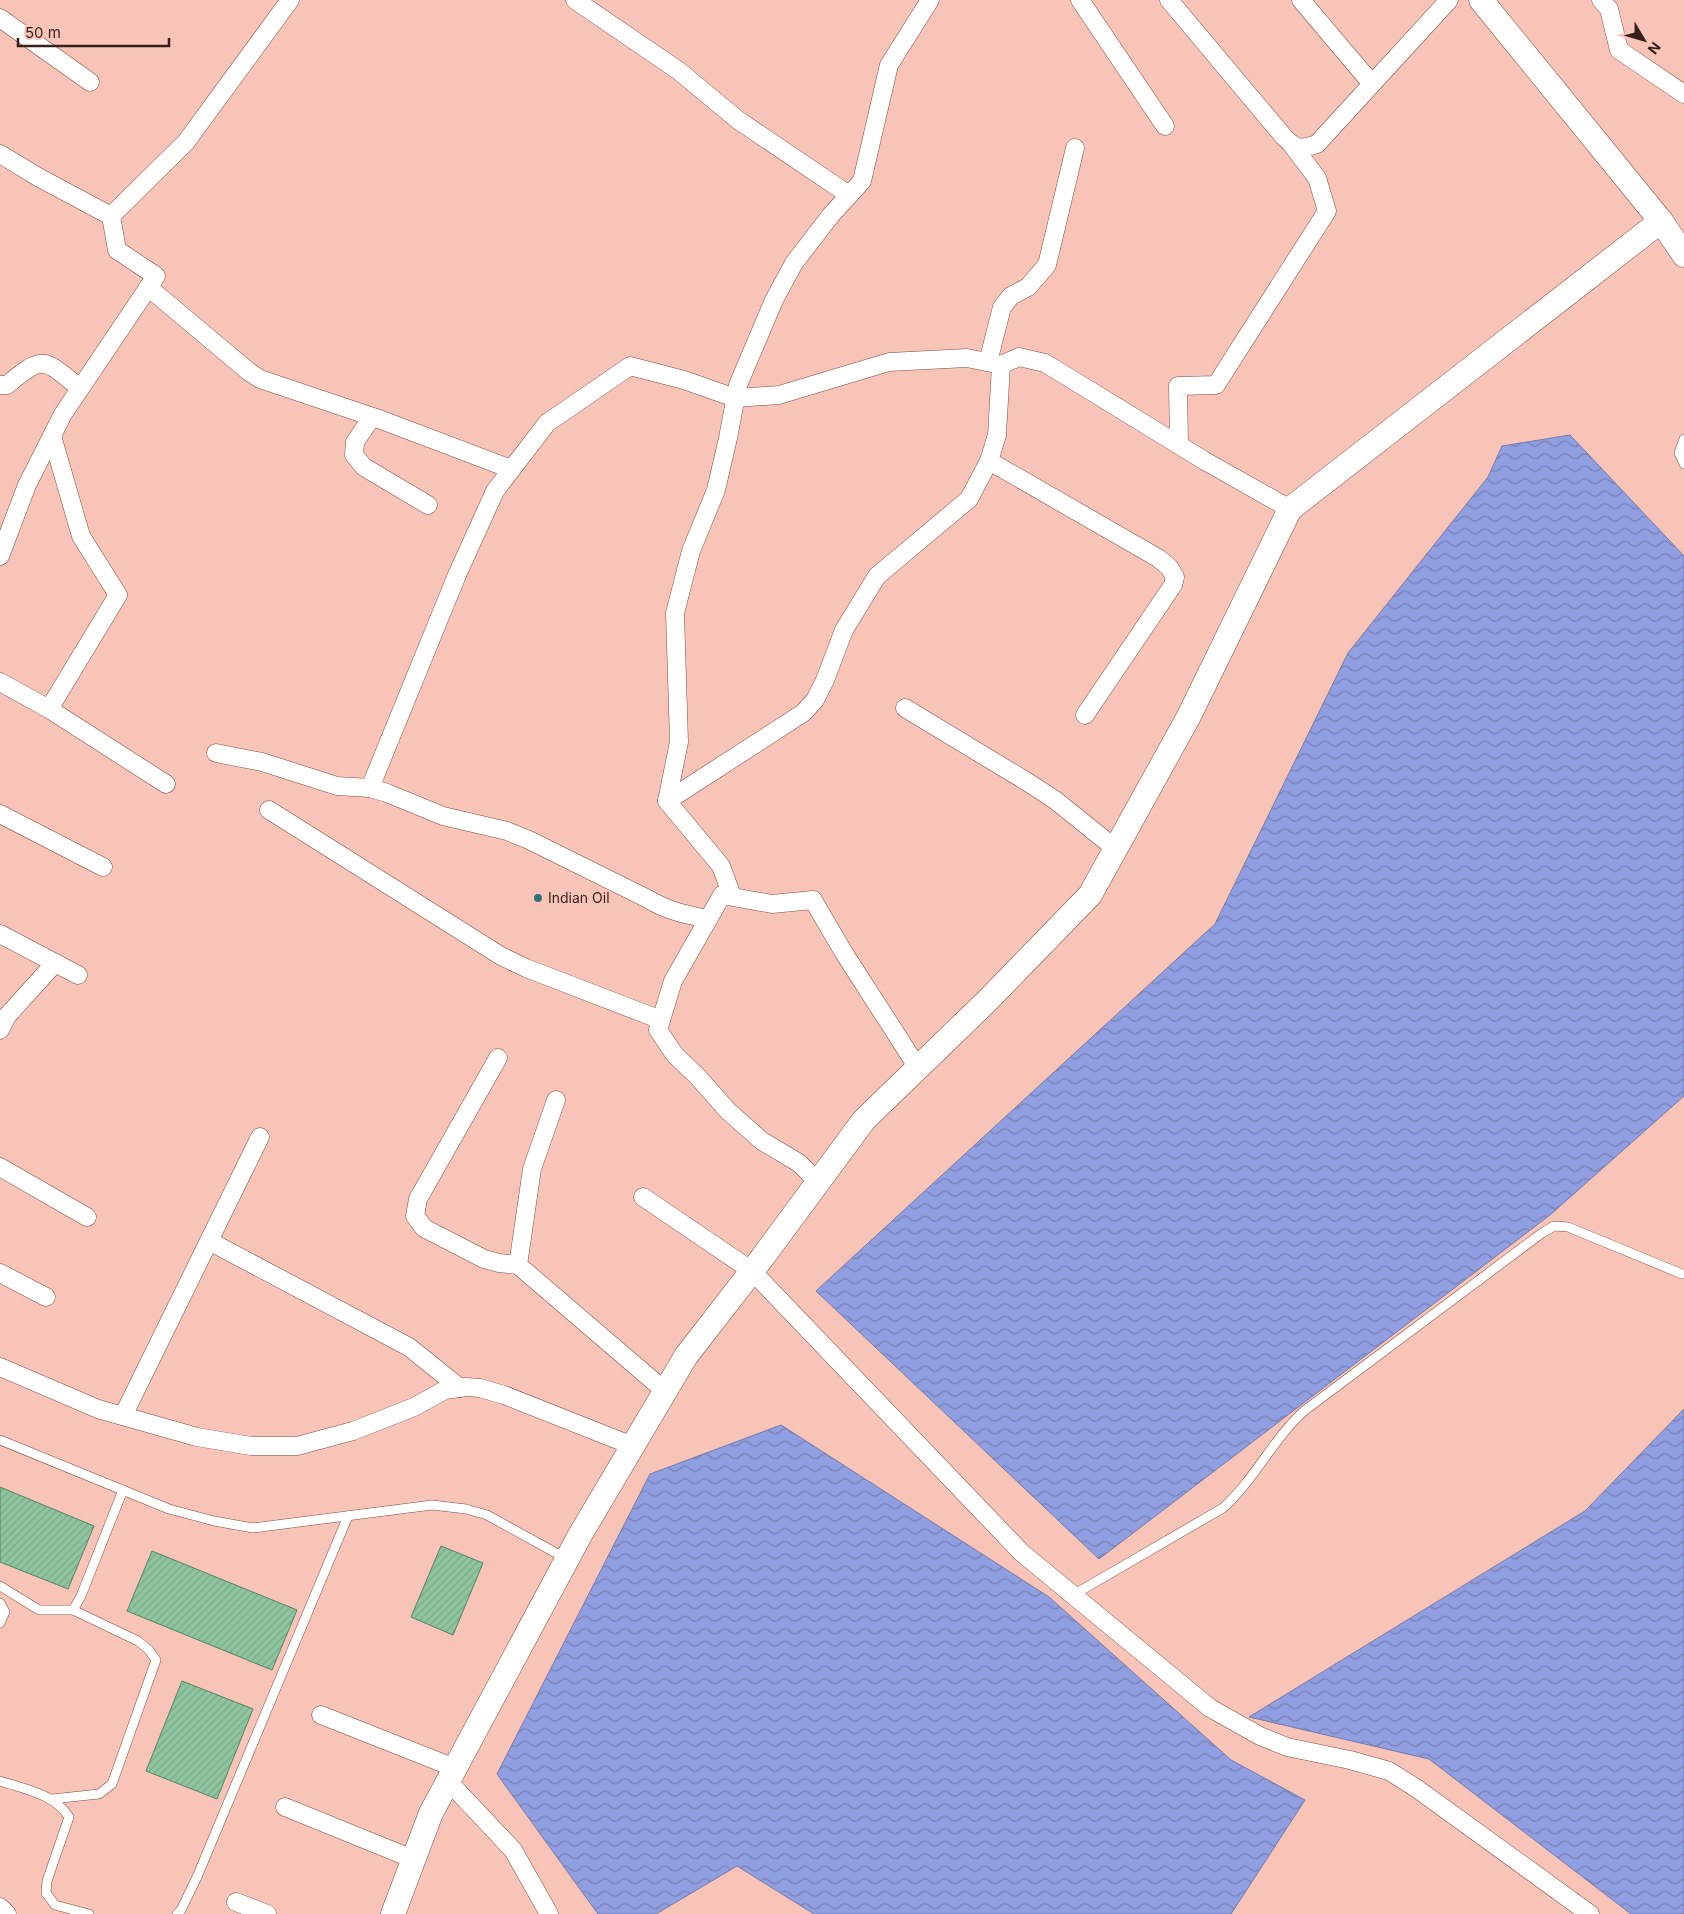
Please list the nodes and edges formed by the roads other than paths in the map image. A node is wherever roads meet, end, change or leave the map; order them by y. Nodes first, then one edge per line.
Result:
1 (290, 0) edge
2 (575, 0) edge
3 (930, 0) edge
4 (1080, 0) edge
5 (1169, 0) edge
6 (1301, 0) edge
7 (1449, 0) edge
8 (1601, 0) edge
9 (1490, 5) edge
10 (0, 18) edge
11 (90, 82) dead end
12 (1372, 84) junction
13 (1684, 94) edge
14 (1165, 126) dead end
15 (1292, 145) junction
16 (1075, 148) dead end
17 (0, 154) edge
18 (849, 195) junction
19 (111, 216) junction
20 (1661, 221) junction
21 (1683, 253) edge
22 (148, 288) junction
23 (995, 363) junction
24 (0, 384) edge
25 (80, 388) junction
26 (735, 398) junction
27 (372, 417) junction
28 (52, 436) junction
29 (1684, 439) edge
30 (1179, 444) junction
31 (989, 461) junction
32 (1684, 464) edge
33 (511, 469) junction
34 (428, 505) dead end
35 (1290, 509) junction
36 (0, 556) edge
37 (0, 682) edge
38 (905, 708) dead end
39 (49, 709) junction
40 (1085, 715) dead end
41 (216, 753) dead end
42 (166, 784) dead end
43 (370, 788) junction
44 (667, 801) junction
45 (269, 810) dead end
46 (0, 814) edge
47 (1116, 849) junction
48 (103, 867) dead end
49 (732, 896) junction
50 (708, 918) junction
51 (0, 934) edge
52 (55, 963) junction
53 (78, 975) dead end
54 (661, 1020) junction
55 (0, 1030) edge
56 (498, 1058) dead end
57 (918, 1068) junction
58 (556, 1100) dead end
59 (260, 1137) dead end
60 (0, 1167) edge
61 (818, 1182) junction
62 (643, 1197) dead end
63 (87, 1217) dead end
64 (209, 1241) junction
65 (518, 1265) junction
66 (752, 1271) junction
67 (0, 1273) edge
68 (1682, 1274) dead end
69 (46, 1297) dead end
70 (0, 1367) edge
71 (460, 1388) junction
72 (666, 1391) junction
73 (123, 1416) junction
74 (0, 1440) edge
75 (633, 1446) junction
76 (123, 1490) junction
77 (348, 1516) junction
78 (567, 1559) junction
79 (0, 1586) edge
80 (1073, 1595) junction
81 (0, 1603) edge
82 (73, 1610) junction
83 (0, 1623) edge
84 (321, 1715) dead end
85 (452, 1774) junction
86 (0, 1781) edge
87 (52, 1799) junction
88 (285, 1807) dead end
89 (413, 1859) junction
90 (236, 1902) dead end
91 (0, 1907) edge
92 (7, 1914) edge
93 (89, 1914) edge
94 (178, 1914) edge
95 (268, 1914) edge
96 (392, 1914) edge
97 (549, 1914) edge
98 (1590, 1914) edge

1 - 19 street
2 - 18 street
3 - 18 street
4 - 14 street
5 - 15 street
6 - 12 street
7 - 12 street
8 - 13 street
9 - 20 street
10 - 11 street
12 - 15 street
15 - 30 street
16 - 23 street
17 - 19 street
18 - 26 street
19 - 22 street
20 - 21 street
20 - 35 street
22 - 25 street
22 - 27 street
23 - 26 street
23 - 30 street
23 - 31 street
24 - 25 street
25 - 28 street
26 - 33 street
26 - 44 street
27 - 33 street
27 - 34 street
28 - 36 street
28 - 39 street
29 - 32 lane
30 - 35 street
31 - 40 street
31 - 44 street
33 - 43 street
35 - 47 street
37 - 39 street
38 - 47 street
39 - 42 street
41 - 43 street
43 - 50 street
44 - 49 street
45 - 54 street
46 - 48 street
47 - 57 street
49 - 50 street
49 - 57 street
50 - 54 street
51 - 52 street
52 - 53 street
52 - 55 street
54 - 61 street
56 - 65 street
57 - 61 street
58 - 65 street
59 - 64 street
60 - 63 street
61 - 66 street
62 - 66 street
64 - 71 street
64 - 73 street
65 - 72 street
66 - 72 street
66 - 80 street
67 - 69 street
68 - 80 lane
70 - 73 street
71 - 73 street
71 - 75 street
72 - 75 street
74 - 76 lane
75 - 78 street
76 - 77 lane
76 - 82 lane
77 - 78 lane
77 - 94 lane
78 - 85 street
79 - 82 lane
80 - 98 street
81 - 83 lane
82 - 87 lane
84 - 85 street
85 - 89 street
85 - 97 street
86 - 87 lane
87 - 93 lane
88 - 89 street
89 - 96 street
90 - 95 street
91 - 92 street

